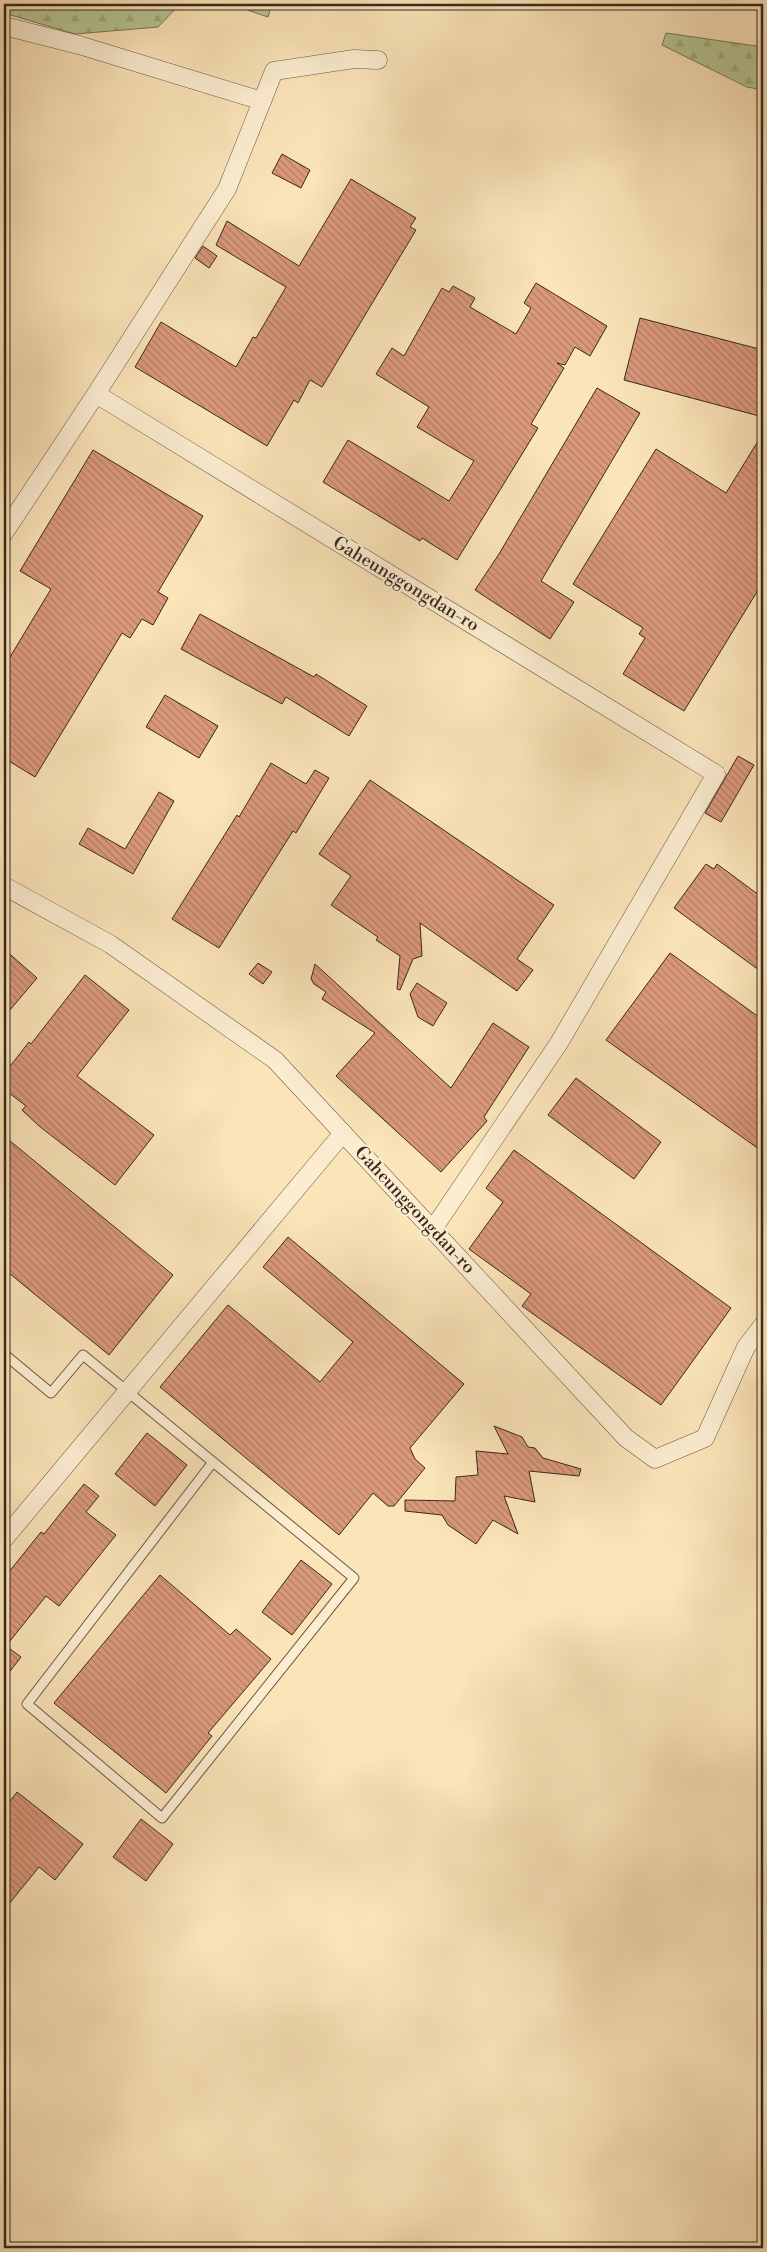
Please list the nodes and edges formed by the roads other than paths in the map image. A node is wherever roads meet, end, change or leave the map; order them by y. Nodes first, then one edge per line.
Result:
1 (4, 26) edge
2 (378, 60) dead end
3 (262, 101) junction
4 (96, 394) junction
5 (4, 533) edge
6 (4, 886) edge
7 (343, 1133) junction
8 (433, 1229) junction
9 (763, 1325) edge
10 (4, 1354) edge
11 (127, 1392) junction
12 (213, 1462) junction
13 (4, 1539) edge

1 - 3 street
2 - 3 street
3 - 4 street
4 - 5 street
4 - 8 street, Gaheunggongdan-ro
6 - 7 street, Gaheunggongdan-ro
7 - 8 street, Gaheunggongdan-ro
7 - 11 street
8 - 9 street, Gaheunggongdan-ro
10 - 11 lane
11 - 12 lane
11 - 13 street
12 - 12 lane

